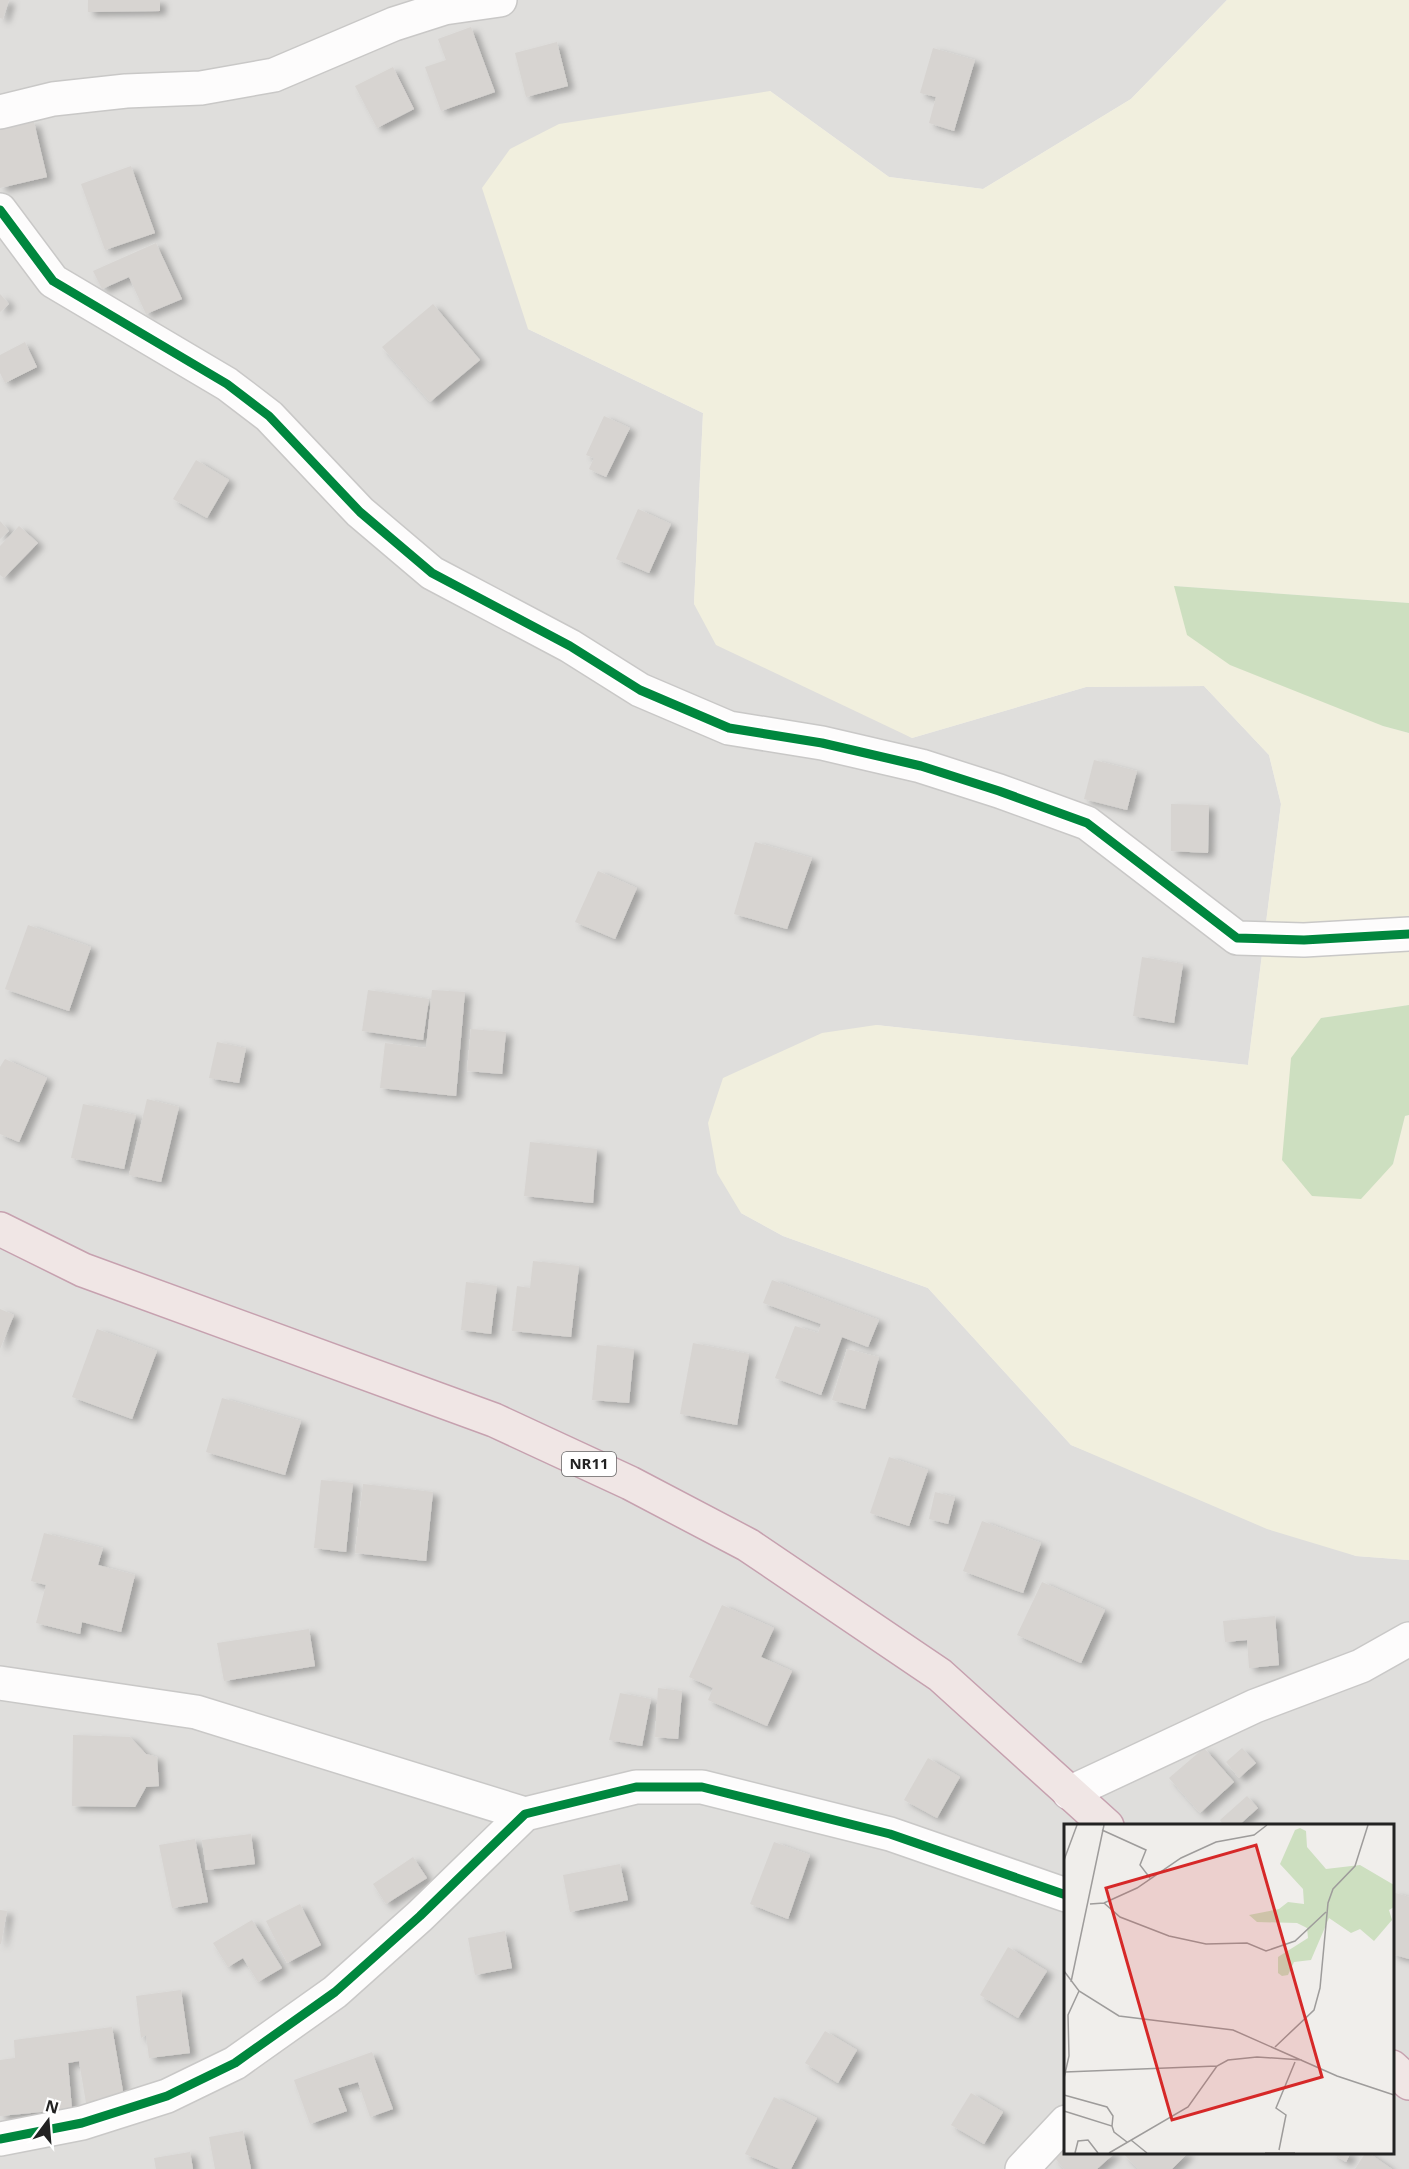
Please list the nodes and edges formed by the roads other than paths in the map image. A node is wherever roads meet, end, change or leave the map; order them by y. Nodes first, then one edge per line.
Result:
1 (500, 0) edge
2 (407, 10) edge
3 (0, 112) edge
4 (0, 210) edge
5 (1409, 934) edge
6 (0, 1229) edge
7 (1409, 1639) edge
8 (0, 1683) edge
9 (1069, 1792) junction
10 (525, 1814) junction
11 (1105, 1824) edge
12 (1064, 1895) edge
13 (1394, 2069) edge
14 (1409, 2082) edge
15 (1064, 2123) edge
16 (0, 2139) edge
17 (1022, 2169) edge

1 - 2 street
2 - 3 street
4 - 5 street
6 - 9 highway, NR11
7 - 9 street
8 - 10 street
9 - 11 highway, NR11
10 - 12 street
10 - 16 street
13 - 14 highway
15 - 17 street

